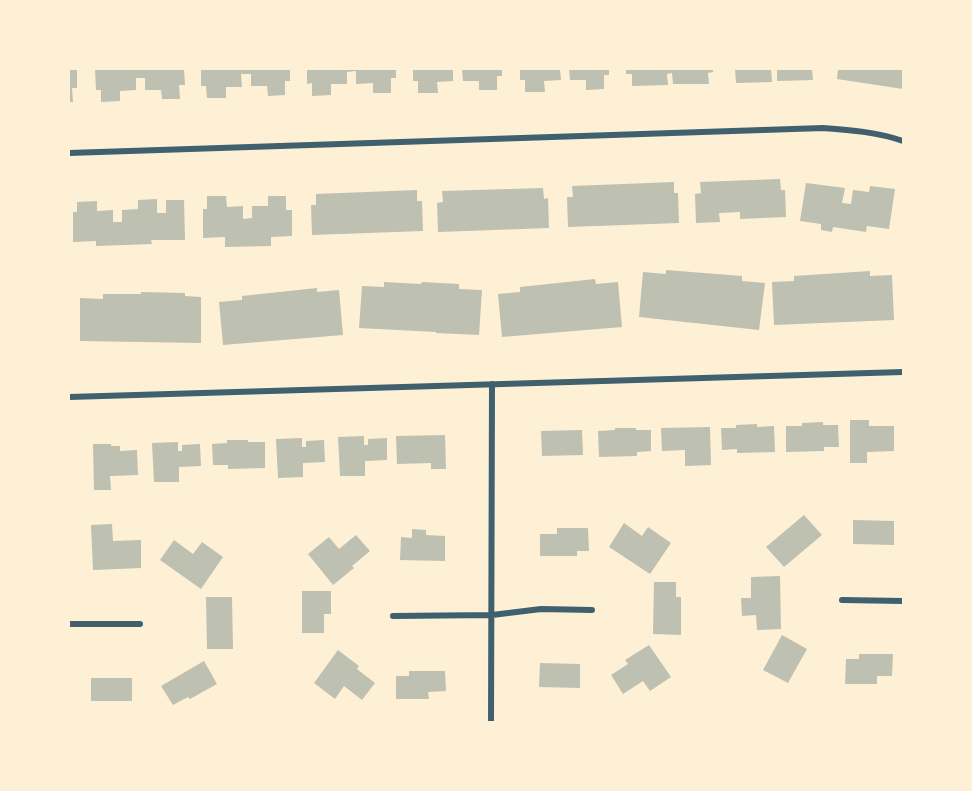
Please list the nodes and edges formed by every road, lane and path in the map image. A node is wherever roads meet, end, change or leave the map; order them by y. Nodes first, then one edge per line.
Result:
1 (903, 141) edge
2 (69, 153) edge
3 (903, 372) edge
4 (492, 384) junction
5 (69, 397) edge
6 (842, 600) dead end
7 (903, 602) edge
8 (592, 610) dead end
9 (492, 615) junction
10 (393, 616) dead end
11 (69, 624) edge
12 (140, 624) dead end
13 (491, 722) edge

1 - 2 street
3 - 4 street
4 - 5 street
4 - 9 street
6 - 7 street
8 - 9 street
9 - 10 street
9 - 13 street
11 - 12 street

